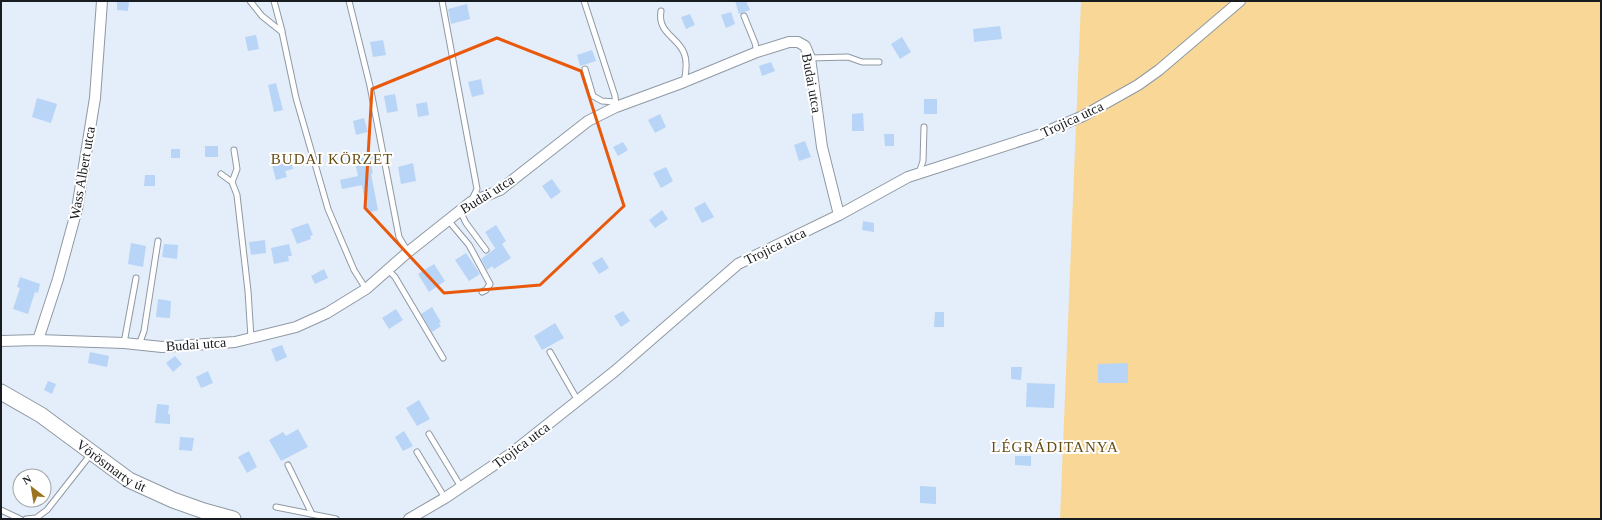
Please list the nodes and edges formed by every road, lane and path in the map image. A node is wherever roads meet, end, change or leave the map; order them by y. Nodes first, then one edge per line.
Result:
1 (102, 1) edge
2 (250, 1) edge
3 (274, 1) edge
4 (348, 1) edge
5 (442, 1) edge
6 (584, 1) edge
7 (1240, 1) edge
8 (661, 11) dead end
9 (744, 16) dead end
10 (282, 32) junction
11 (757, 52) junction
12 (810, 58) junction
13 (879, 62) dead end
14 (585, 69) dead end
15 (684, 82) junction
16 (616, 104) junction
17 (924, 127) dead end
18 (234, 150) dead end
19 (919, 173) junction
20 (221, 174) dead end
21 (232, 182) junction
22 (471, 202) junction
23 (460, 211) junction
24 (840, 215) junction
25 (448, 220) junction
26 (158, 241) dead end
27 (486, 250) dead end
28 (408, 252) junction
29 (388, 270) junction
30 (136, 278) dead end
31 (366, 289) junction
32 (482, 292) dead end
33 (251, 338) junction
34 (38, 340) junction
35 (1, 341) edge
36 (124, 343) junction
37 (140, 345) junction
38 (550, 352) dead end
39 (444, 358) dead end
40 (1, 392) edge
41 (578, 401) junction
42 (429, 434) dead end
43 (417, 452) dead end
44 (92, 453) junction
45 (288, 466) dead end
46 (461, 487) junction
47 (445, 498) junction
48 (276, 507) dead end
49 (1, 510) edge
50 (312, 514) junction
51 (20, 519) edge
52 (26, 519) edge
53 (233, 519) edge
54 (336, 519) edge
55 (408, 519) edge

1 - 34 street, Wass Albert utca
2 - 10 lane
3 - 10 lane
4 - 28 lane
5 - 22 lane
6 - 16 lane
7 - 19 street, Trojica utca
8 - 15 lane
9 - 11 lane
10 - 31 lane
11 - 12 street, Budai utca
11 - 15 street, Budai utca
12 - 13 lane
12 - 24 street, Budai utca
14 - 16 lane
15 - 16 street, Budai utca
16 - 22 street, Budai utca
17 - 19 lane
18 - 21 lane
19 - 24 street, Trojica utca
20 - 21 lane
21 - 33 lane
22 - 23 street, Budai utca
23 - 25 street, Budai utca
23 - 27 lane
24 - 41 street, Trojica utca
25 - 28 street, Budai utca
25 - 32 lane
26 - 37 lane
28 - 29 street, Budai utca
29 - 31 street, Budai utca
29 - 39 lane
30 - 36 lane
31 - 33 street, Budai utca
33 - 37 street, Budai utca
34 - 35 street, Budai utca
34 - 36 street, Budai utca
36 - 37 street, Budai utca
38 - 41 lane
40 - 44 street, Vörösmarty út
41 - 46 street, Trojica utca
42 - 46 lane
43 - 47 lane
44 - 52 lane
44 - 53 street, Vörösmarty út
45 - 50 lane
46 - 47 street, Trojica utca
47 - 55 street, Trojica utca
48 - 50 lane
49 - 51 lane
50 - 54 lane

